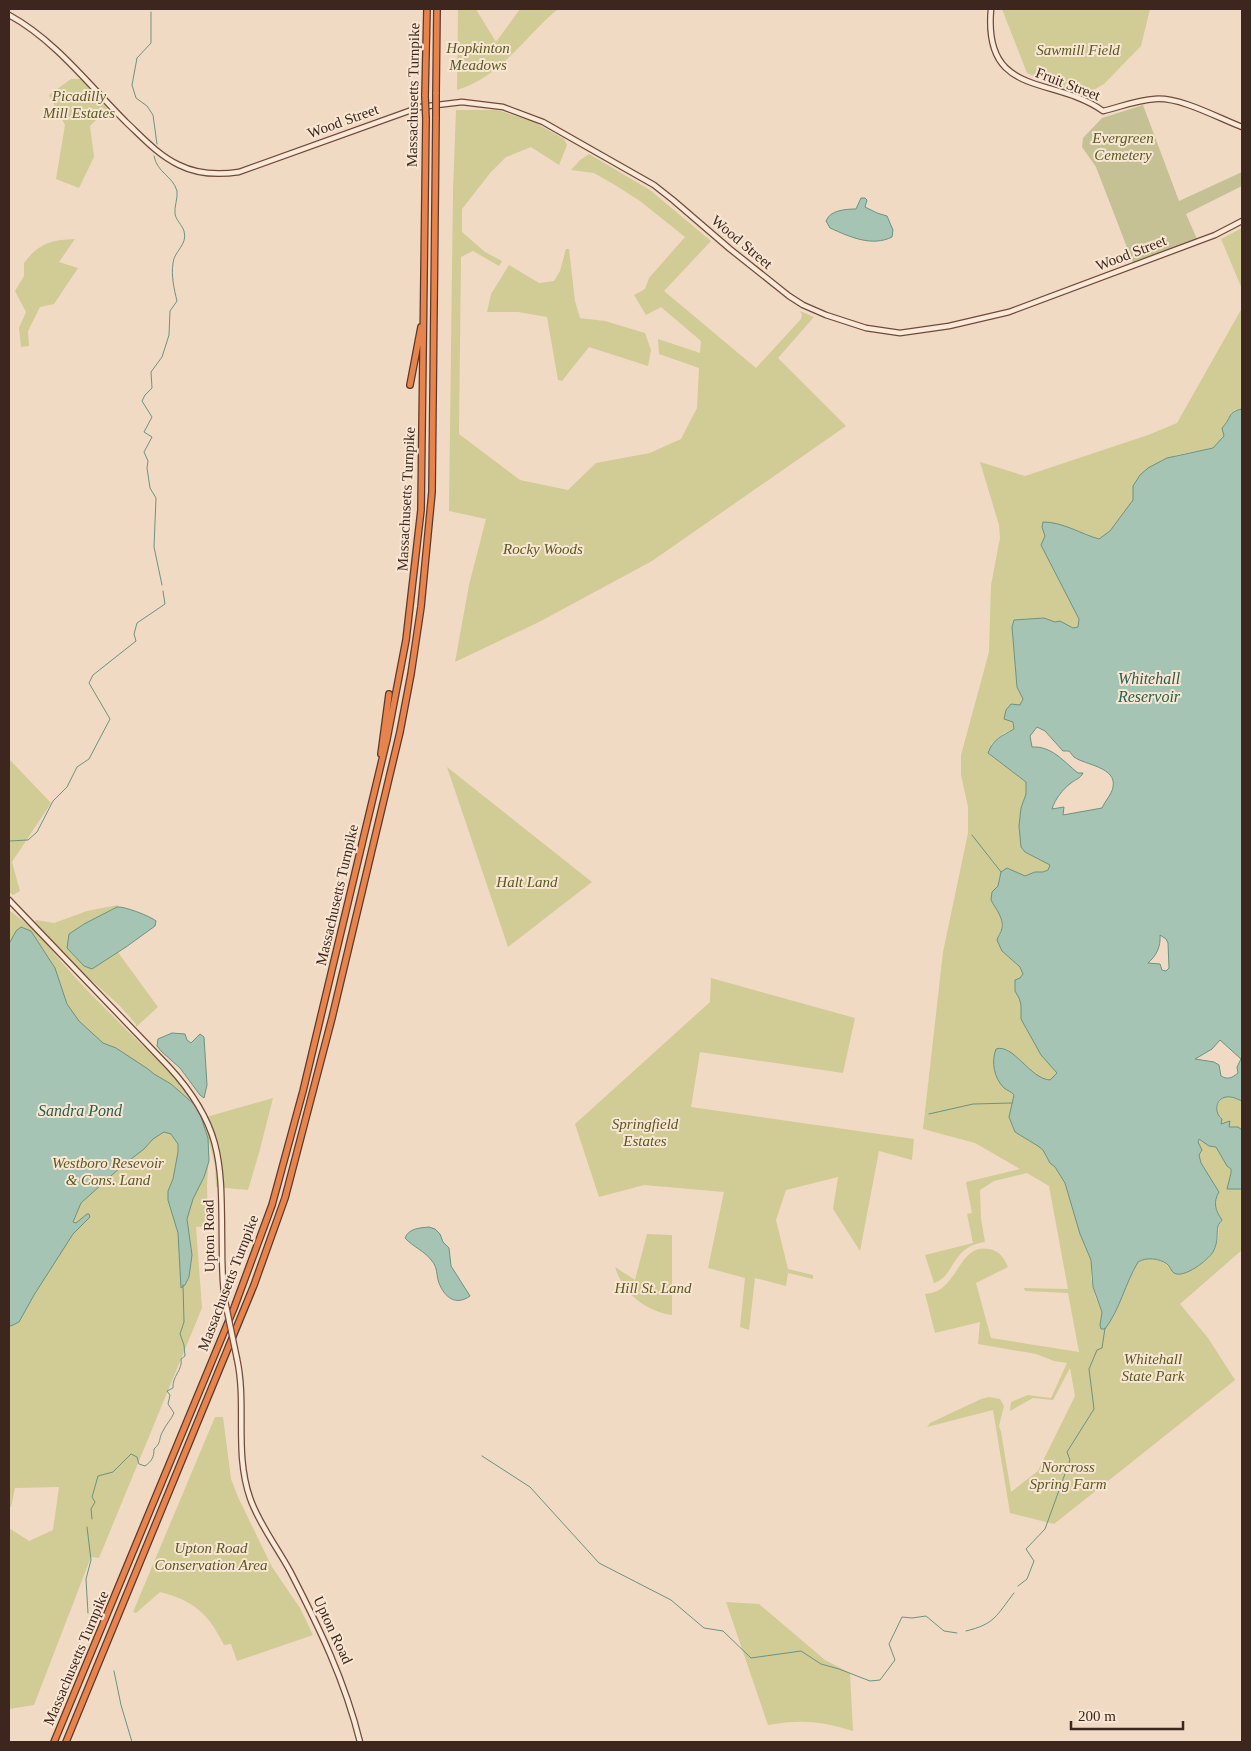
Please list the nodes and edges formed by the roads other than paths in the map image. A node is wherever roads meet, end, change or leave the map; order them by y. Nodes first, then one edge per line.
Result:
1 (427, 9) edge
2 (437, 9) edge
3 (991, 9) edge
4 (9, 15) edge
5 (1242, 127) edge
6 (1242, 221) edge
7 (424, 315) junction
8 (410, 385) dead end
9 (389, 694) dead end
10 (377, 781) junction
11 (9, 900) edge
12 (54, 1742) edge
13 (66, 1742) edge
14 (360, 1742) edge

1 - 7 highway, Massachusetts Turnpike, bridge
2 - 13 highway, Massachusetts Turnpike, bridge
3 - 5 main road, Fruit Street
4 - 6 main road, Wood Street
7 - 8 highway
7 - 10 highway, Massachusetts Turnpike
9 - 10 highway
10 - 12 highway, Massachusetts Turnpike
11 - 14 main road, Upton Road, bridge

